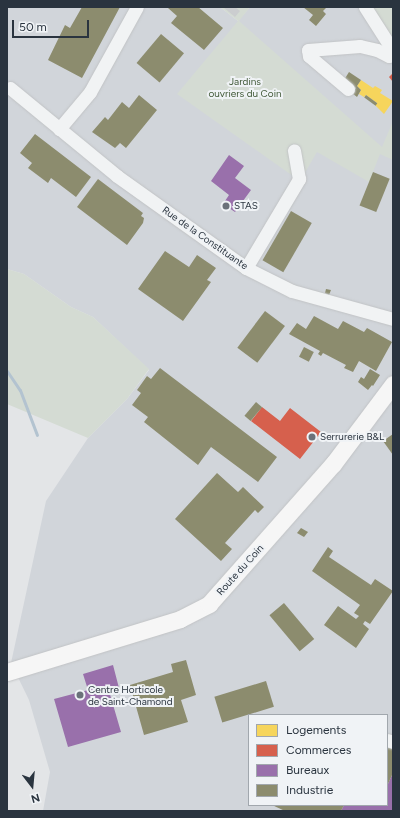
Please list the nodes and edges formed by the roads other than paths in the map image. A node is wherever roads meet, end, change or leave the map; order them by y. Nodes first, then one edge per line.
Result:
1 (137, 7) edge
2 (367, 8) edge
3 (393, 51) edge
4 (393, 55) edge
5 (10, 88) dead end
6 (348, 89) dead end
7 (59, 129) junction
8 (294, 150) dead end
9 (246, 268) junction
10 (393, 319) edge
11 (393, 384) edge
12 (7, 672) edge

1 - 7 street
2 - 3 street
4 - 6 street
5 - 7 street, Rue de la Constituante
7 - 9 street, Rue de la Constituante
8 - 9 street
9 - 10 street, Rue de la Constituante
11 - 12 main road, Route du Coin

